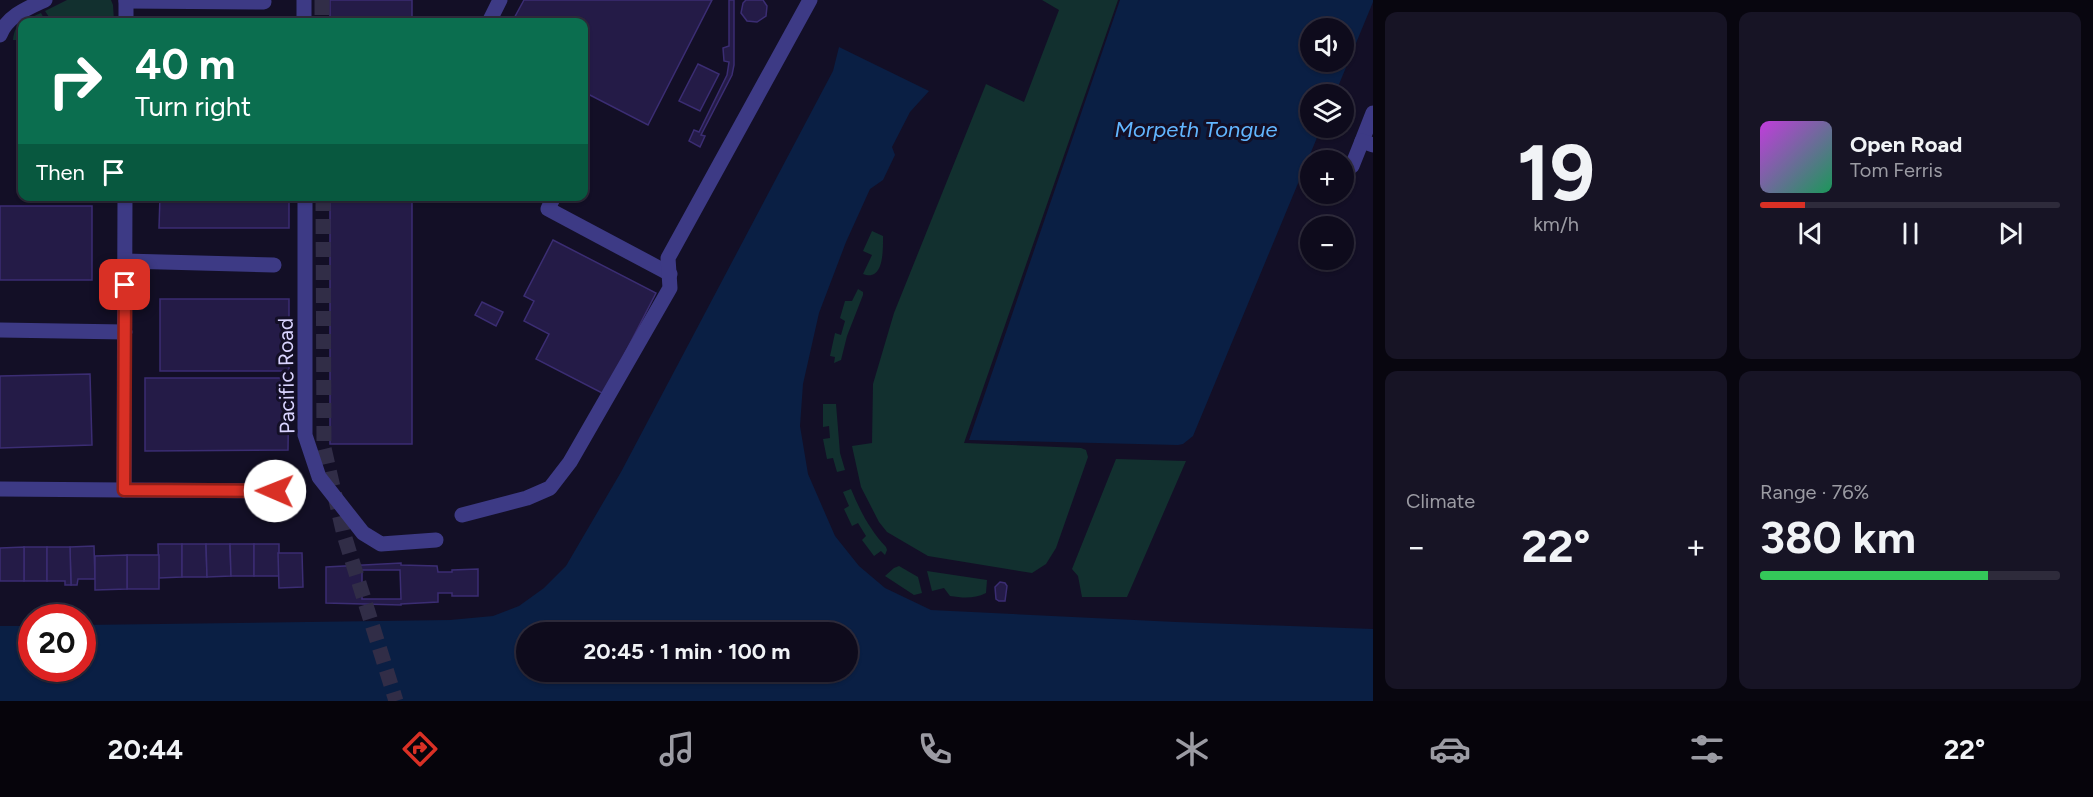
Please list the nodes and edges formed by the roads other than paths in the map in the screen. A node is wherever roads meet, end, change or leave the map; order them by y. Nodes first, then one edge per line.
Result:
1 (45, 0) edge
2 (126, 0) edge
3 (304, 0) edge
4 (500, 0) edge
5 (810, 0) edge
6 (264, 2) dead end
7 (126, 18) edge
8 (304, 18) edge
9 (491, 18) edge
10 (0, 35) edge
11 (1373, 113) edge
12 (1368, 143) edge
13 (1354, 163) edge
14 (125, 201) edge
15 (305, 201) edge
16 (552, 201) edge
17 (125, 261) junction
18 (274, 265) dead end
19 (670, 274) junction
20 (0, 330) edge
21 (125, 332) junction
22 (0, 489) edge
23 (124, 490) junction
24 (275, 491) dead end
25 (462, 515) dead end
26 (436, 540) dead end

1 - 10 street
2 - 6 street
2 - 7 street
3 - 8 street
4 - 9 street
5 - 19 street
11 - 12 street
12 - 13 street
14 - 17 street
15 - 26 street, Pacific Road
16 - 19 street
17 - 18 street
17 - 21 street
19 - 25 street
20 - 21 street
21 - 23 street
22 - 23 street
23 - 24 street

